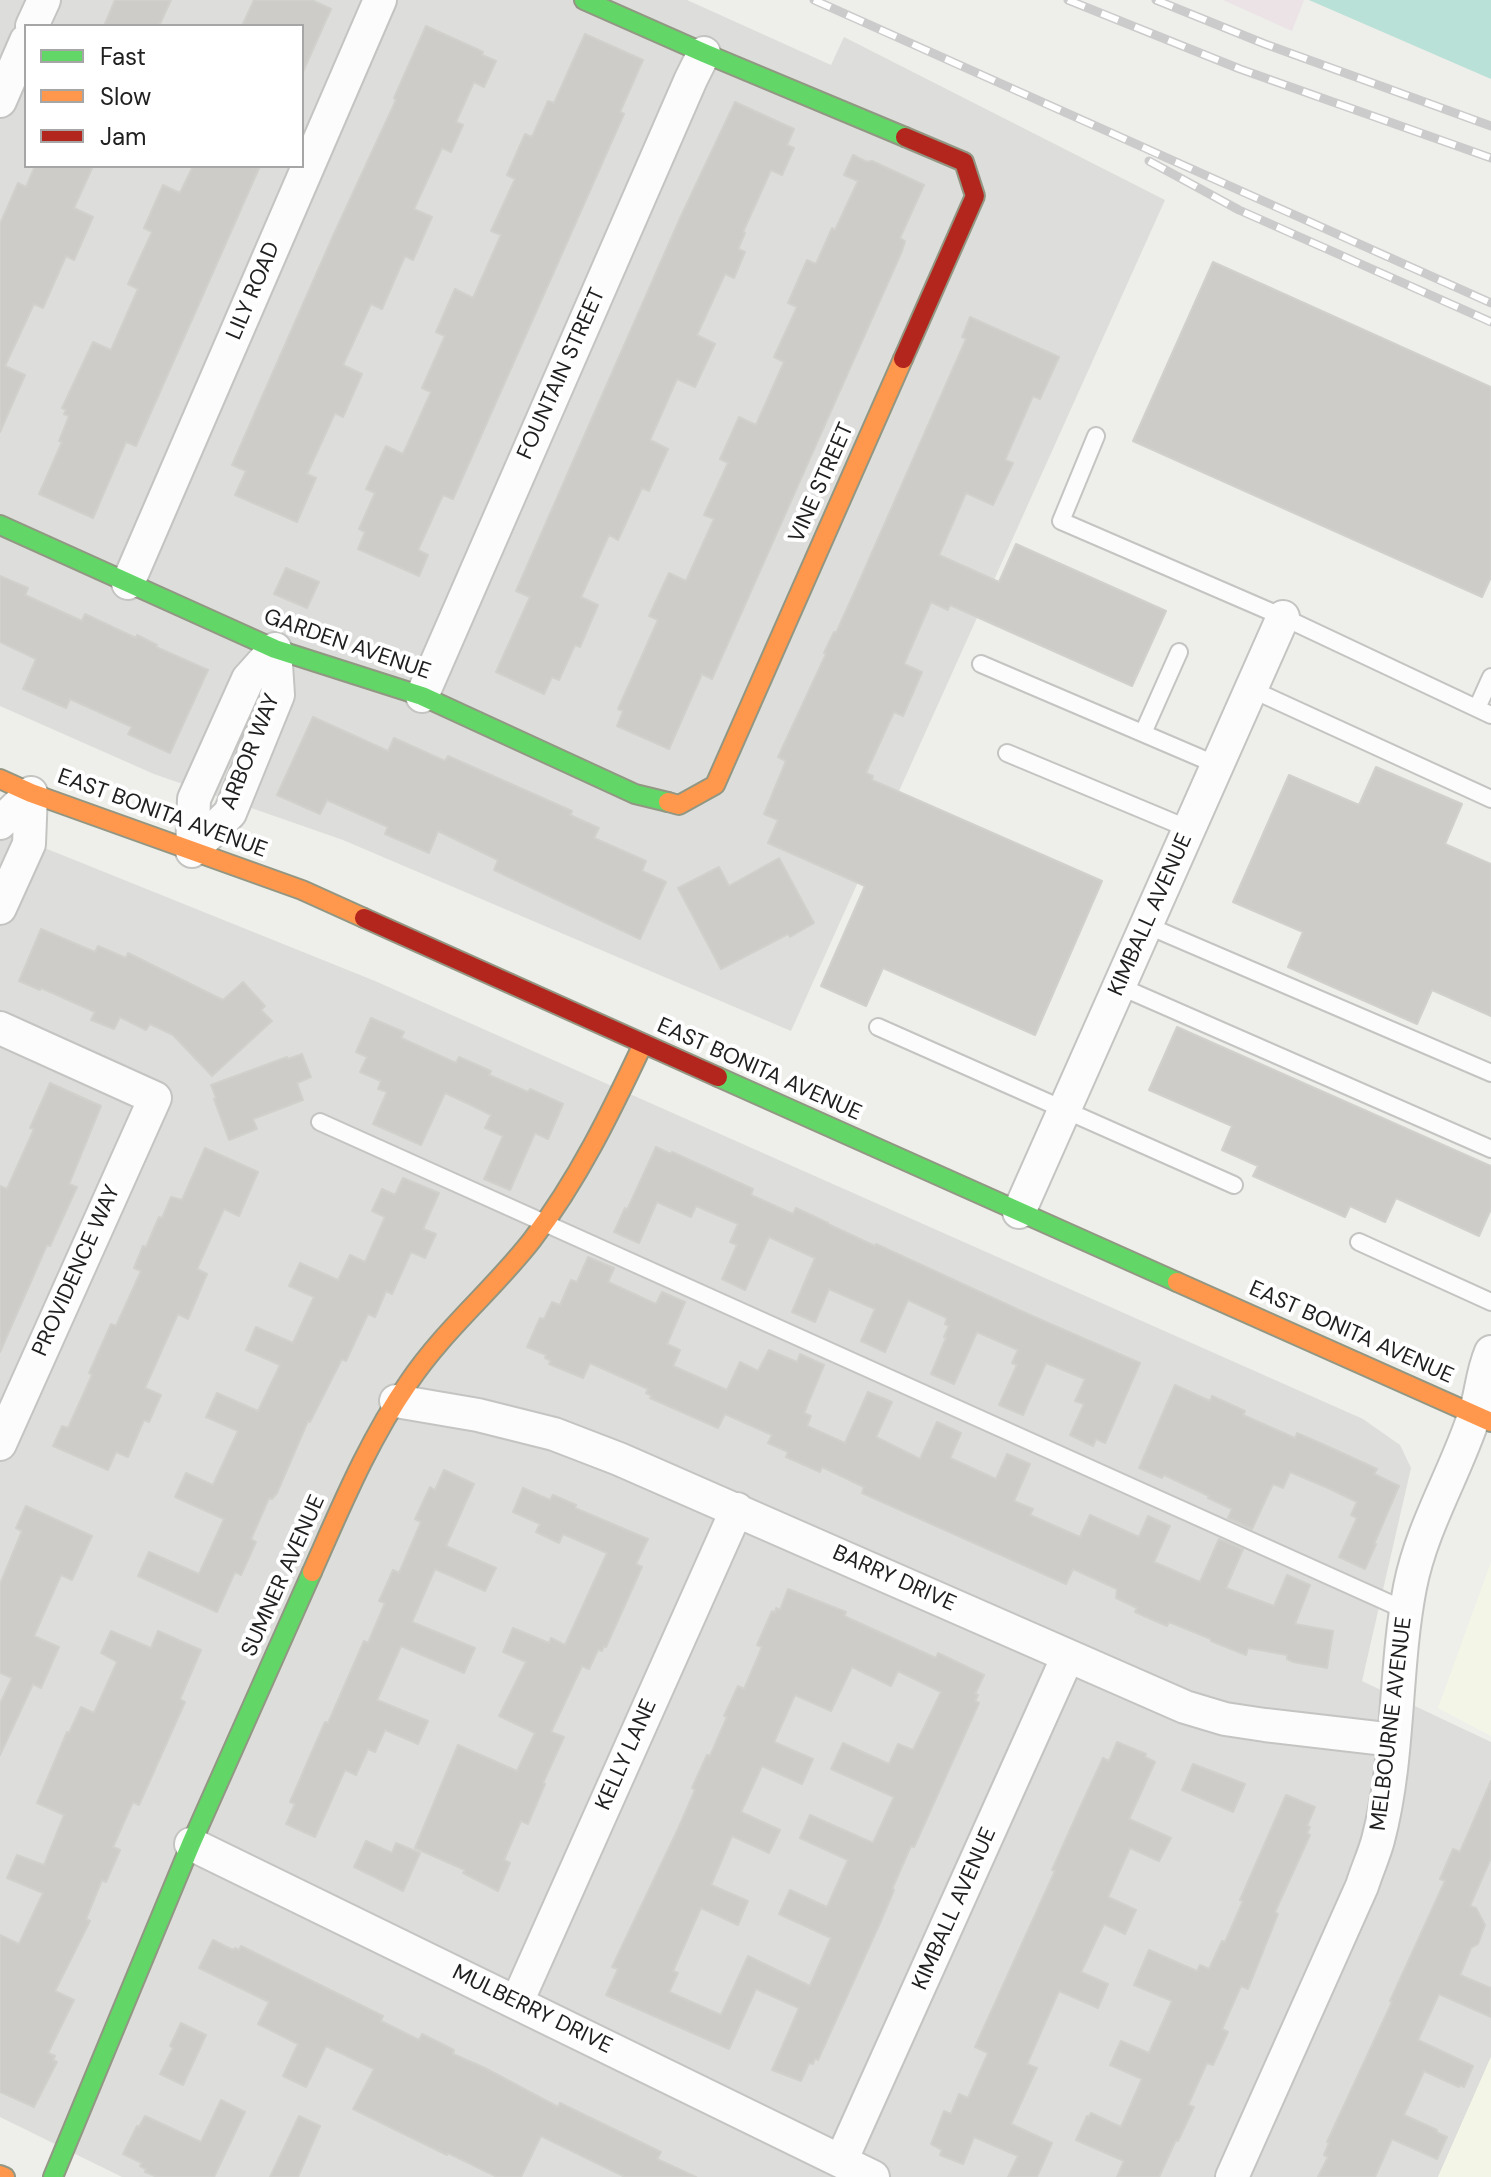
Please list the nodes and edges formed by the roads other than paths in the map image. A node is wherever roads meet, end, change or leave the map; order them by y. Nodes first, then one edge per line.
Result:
1 (44, 0) edge
2 (380, 0) edge
3 (584, 0) edge
4 (33, 24) edge
5 (24, 46) edge
6 (704, 53) junction
7 (0, 101) edge
8 (1096, 436) dead end
9 (0, 525) edge
10 (128, 583) junction
11 (1283, 617) junction
12 (275, 649) junction
13 (1179, 652) dead end
14 (981, 664) dead end
15 (1491, 677) edge
16 (1251, 689) junction
17 (422, 696) junction
18 (1484, 712) edge
19 (1143, 733) junction
20 (1007, 753) dead end
21 (1217, 765) junction
22 (0, 779) edge
23 (31, 793) junction
24 (1491, 799) edge
25 (679, 805) joint
26 (0, 823) edge
27 (1189, 829) junction
28 (192, 851) junction
29 (0, 908) edge
30 (1146, 925) junction
31 (1119, 986) junction
32 (878, 1027) dead end
33 (0, 1028) edge
34 (643, 1044) junction
35 (1491, 1073) edge
36 (1064, 1111) junction
37 (320, 1122) dead end
38 (1491, 1149) edge
39 (1234, 1185) dead end
40 (1019, 1212) junction
41 (545, 1222) junction
42 (1359, 1242) dead end
43 (1491, 1302) edge
44 (1491, 1352) edge
45 (396, 1401) junction
46 (1483, 1418) edge
47 (0, 1444) edge
48 (737, 1509) junction
49 (1407, 1611) junction
50 (1068, 1656) junction
51 (1394, 1740) junction
52 (191, 1844) junction
53 (517, 2002) junction
54 (841, 2161) junction
55 (53, 2177) edge
56 (873, 2177) edge
57 (1232, 2177) edge

1 - 4 street
2 - 10 street, LILY ROAD
3 - 6 street
5 - 7 street
6 - 17 street, FOUNTAIN STREET
6 - 25 street, VINE STREET
8 - 11 lane
9 - 10 street, GARDEN AVENUE
10 - 12 street, GARDEN AVENUE
11 - 16 street, KIMBALL AVENUE
11 - 18 lane
12 - 17 street, GARDEN AVENUE
12 - 28 street, ARBOR WAY
13 - 19 lane
14 - 19 lane
15 - 18 lane
16 - 21 street, KIMBALL AVENUE
16 - 24 lane
17 - 25 street, GARDEN AVENUE
19 - 21 lane
20 - 27 lane
21 - 27 street, KIMBALL AVENUE
22 - 23 street, EAST BONITA AVENUE
23 - 26 street
23 - 28 street, EAST BONITA AVENUE
23 - 29 street
27 - 30 street, KIMBALL AVENUE
28 - 34 street, EAST BONITA AVENUE
30 - 31 street, KIMBALL AVENUE
30 - 35 lane
31 - 36 street, KIMBALL AVENUE
31 - 38 lane
32 - 36 lane
33 - 47 street, PROVIDENCE WAY
34 - 40 street, EAST BONITA AVENUE
34 - 41 street, SUMNER AVENUE
36 - 39 lane
36 - 40 street, KIMBALL AVENUE
37 - 41 lane
40 - 46 street, EAST BONITA AVENUE
41 - 45 street, SUMNER AVENUE
41 - 49 lane
42 - 43 lane
44 - 46 street, MELBOURNE AVENUE
45 - 48 street, BARRY DRIVE
45 - 52 street, SUMNER AVENUE
46 - 49 street, MELBOURNE AVENUE
48 - 50 street, BARRY DRIVE
48 - 53 street, KELLY LANE
49 - 51 street, MELBOURNE AVENUE
50 - 51 street, BARRY DRIVE
50 - 54 street, KIMBALL AVENUE
51 - 57 street, MELBOURNE AVENUE
52 - 53 street, MULBERRY DRIVE
52 - 55 street, SUMNER AVENUE
53 - 54 street, MULBERRY DRIVE
54 - 56 street, MULBERRY DRIVE

